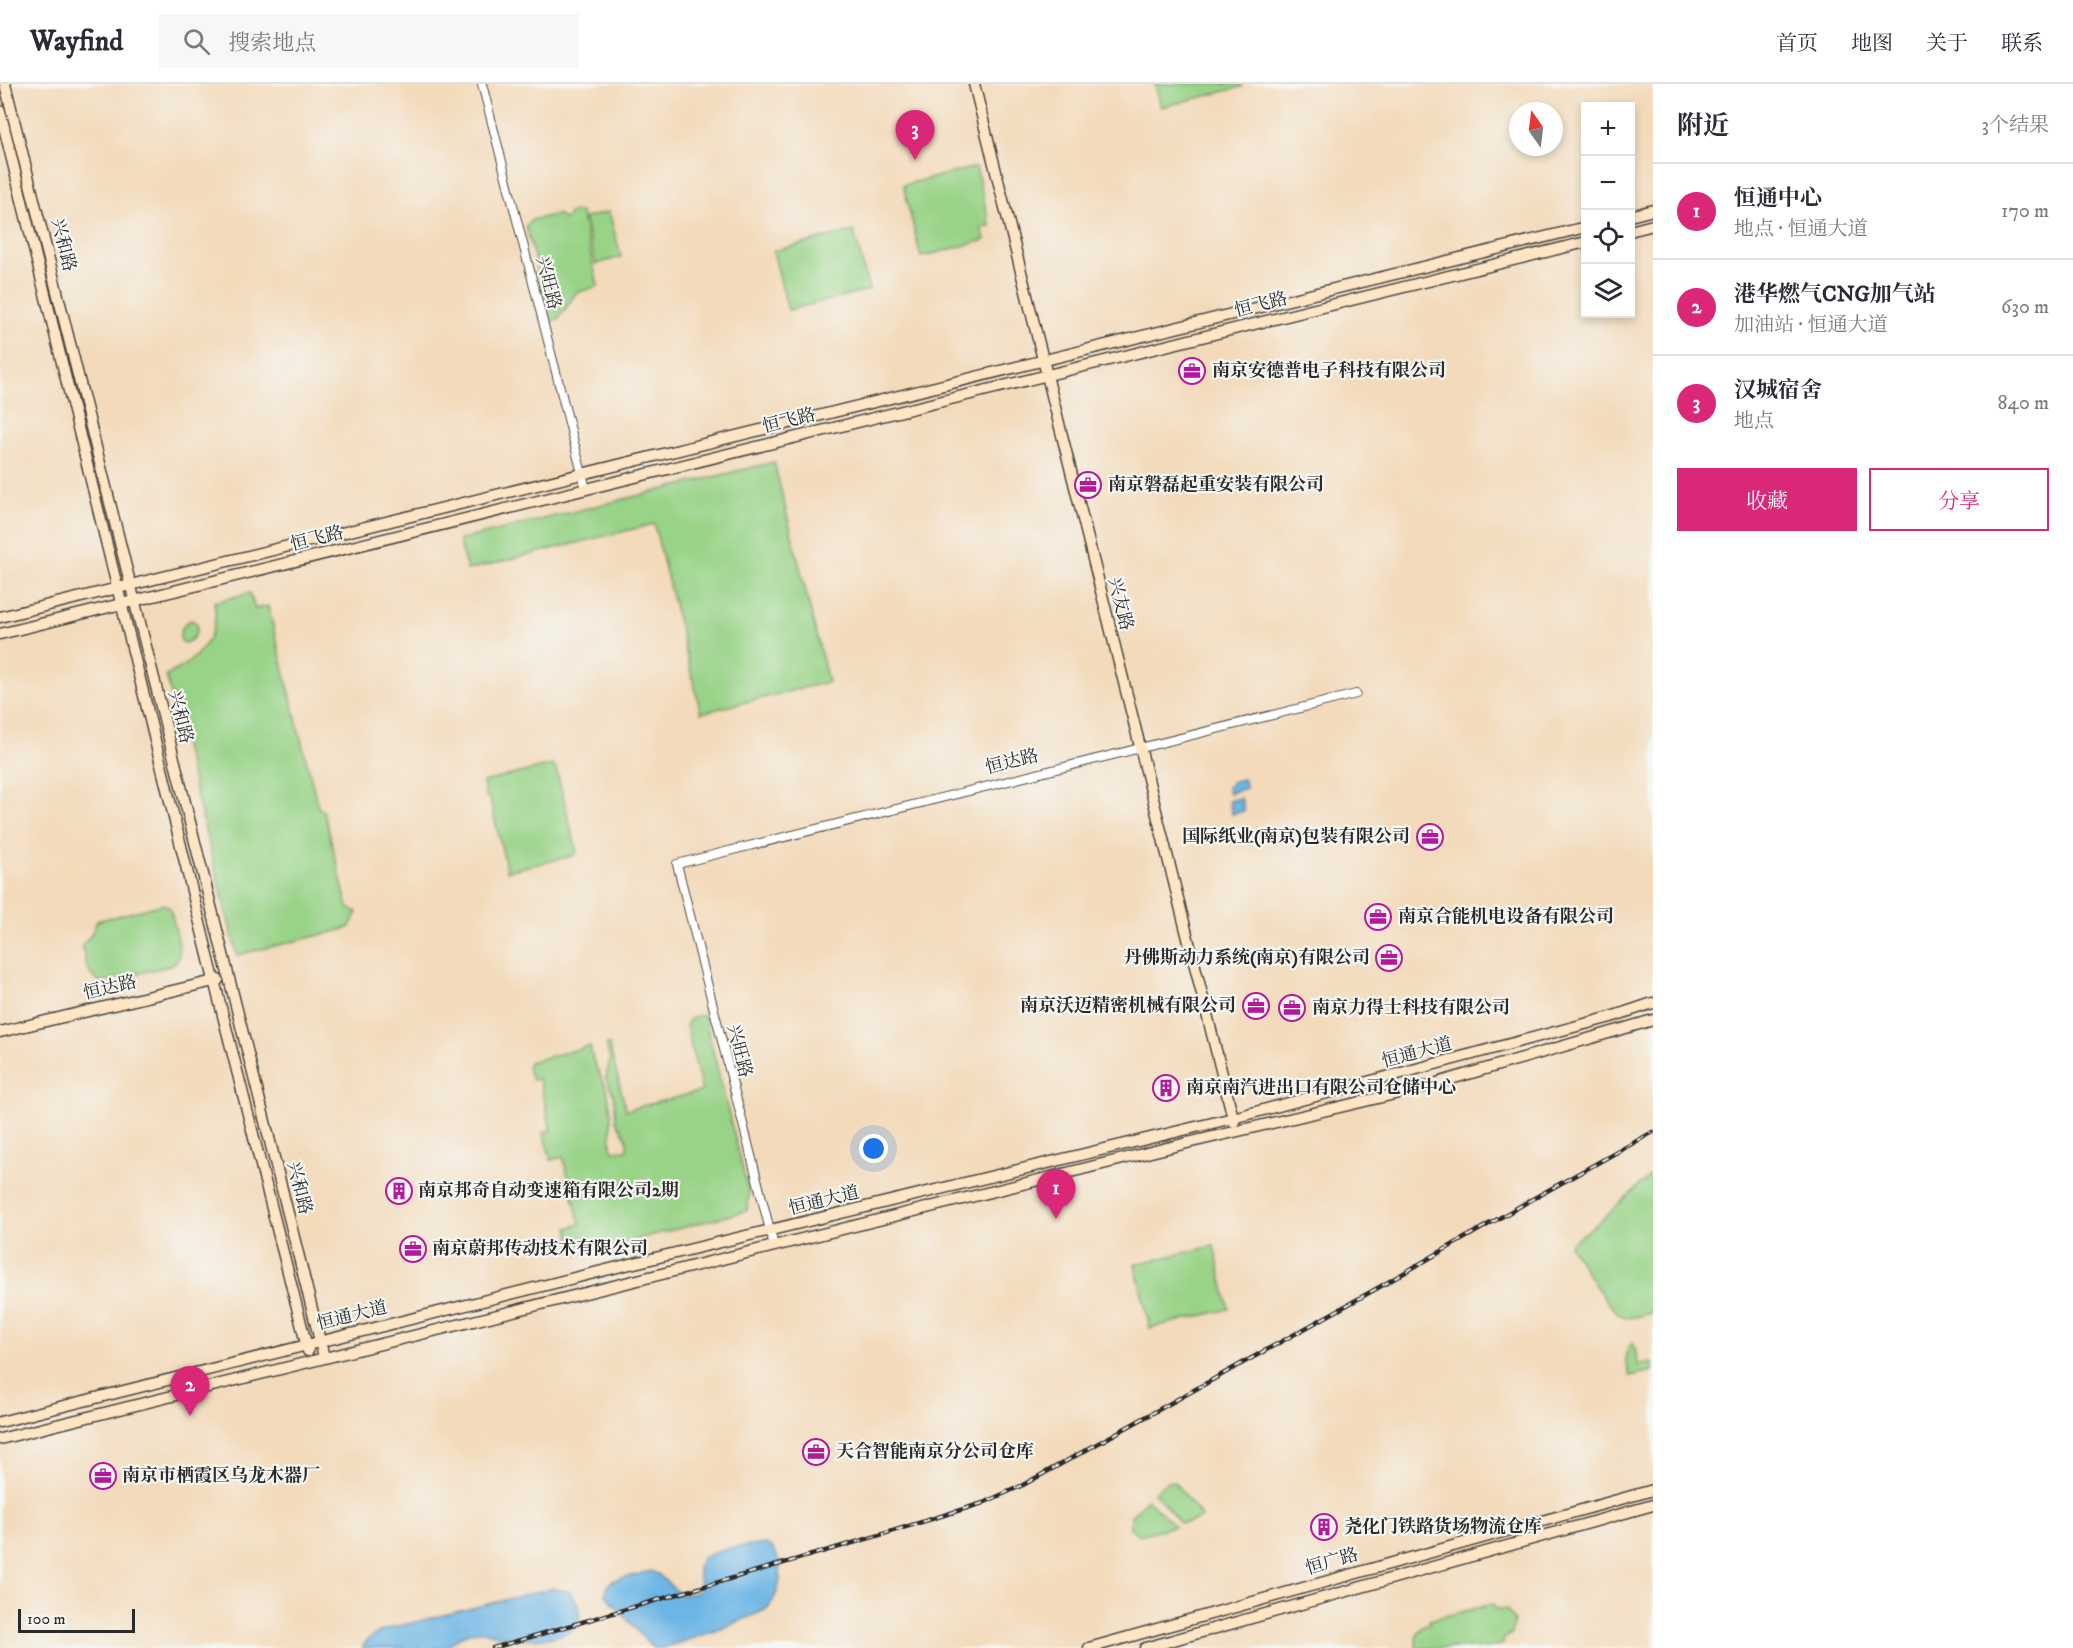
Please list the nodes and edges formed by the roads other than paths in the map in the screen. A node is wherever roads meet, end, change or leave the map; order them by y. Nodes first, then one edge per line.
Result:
1 (5, 84) edge
2 (482, 84) edge
3 (974, 84) edge
4 (0, 111) edge
5 (1653, 210) edge
6 (1635, 215) edge
7 (1653, 225) edge
8 (1581, 228) edge
9 (1635, 230) edge
10 (1581, 243) edge
11 (1044, 360) junction
12 (1047, 375) junction
13 (582, 473) junction
14 (586, 489) junction
15 (130, 584) junction
16 (118, 587) junction
17 (134, 602) junction
18 (122, 605) junction
19 (0, 616) edge
20 (0, 634) edge
21 (1356, 694) dead end
22 (1139, 748) junction
23 (677, 864) joint
24 (229, 978) junction
25 (214, 980) junction
26 (1653, 1003) edge
27 (1653, 1020) edge
28 (0, 1032) edge
29 (1233, 1118) junction
30 (1236, 1131) junction
31 (771, 1231) junction
32 (774, 1245) junction
33 (320, 1341) junction
34 (307, 1344) junction
35 (324, 1357) junction
36 (311, 1361) junction
37 (0, 1422) edge
38 (0, 1438) edge
39 (1653, 1490) edge
40 (1653, 1505) edge
41 (1089, 1648) edge
42 (1145, 1648) edge

1 - 15 main road, 兴和路
2 - 13 street, 兴旺路
3 - 11 main road, 兴友路
4 - 16 main road, 兴和路
5 - 6 main road
7 - 9 main road
8 - 11 main road, 恒飞路
10 - 12 main road, 恒飞路
11 - 12 main road, 兴友路
11 - 13 main road, 恒飞路
12 - 14 main road, 恒飞路
12 - 22 main road, 兴友路
13 - 14 street, 兴旺路
13 - 15 main road, 恒飞路
14 - 17 main road, 恒飞路
15 - 16 main road, 恒飞路
15 - 17 main road, 兴和路
16 - 18 main road, 兴和路
16 - 19 main road, 恒飞路
17 - 18 main road, 恒飞路
17 - 24 main road, 兴和路
18 - 20 main road, 恒飞路
18 - 25 main road, 兴和路
21 - 22 street, 恒达路
22 - 23 street, 恒达路
22 - 29 main road, 兴友路
23 - 31 street, 兴旺路
24 - 25 main road, 恒达路
24 - 33 main road, 兴和路
25 - 28 main road, 恒达路
25 - 34 main road, 兴和路
26 - 29 main road, 恒通大道
27 - 30 main road, 恒通大道
29 - 30 main road, 兴友路
29 - 31 main road, 恒通大道
30 - 32 main road, 恒通大道
31 - 32 street, 兴旺路
31 - 33 main road, 恒通大道
32 - 35 main road, 恒通大道
33 - 34 main road, 恒通大道
33 - 35 main road, 兴和路
34 - 36 main road, 兴和路
34 - 37 main road, 恒通大道
35 - 36 main road, 恒通大道
36 - 38 main road, 恒通大道
39 - 41 main road, 恒广路
40 - 42 main road, 恒广路

